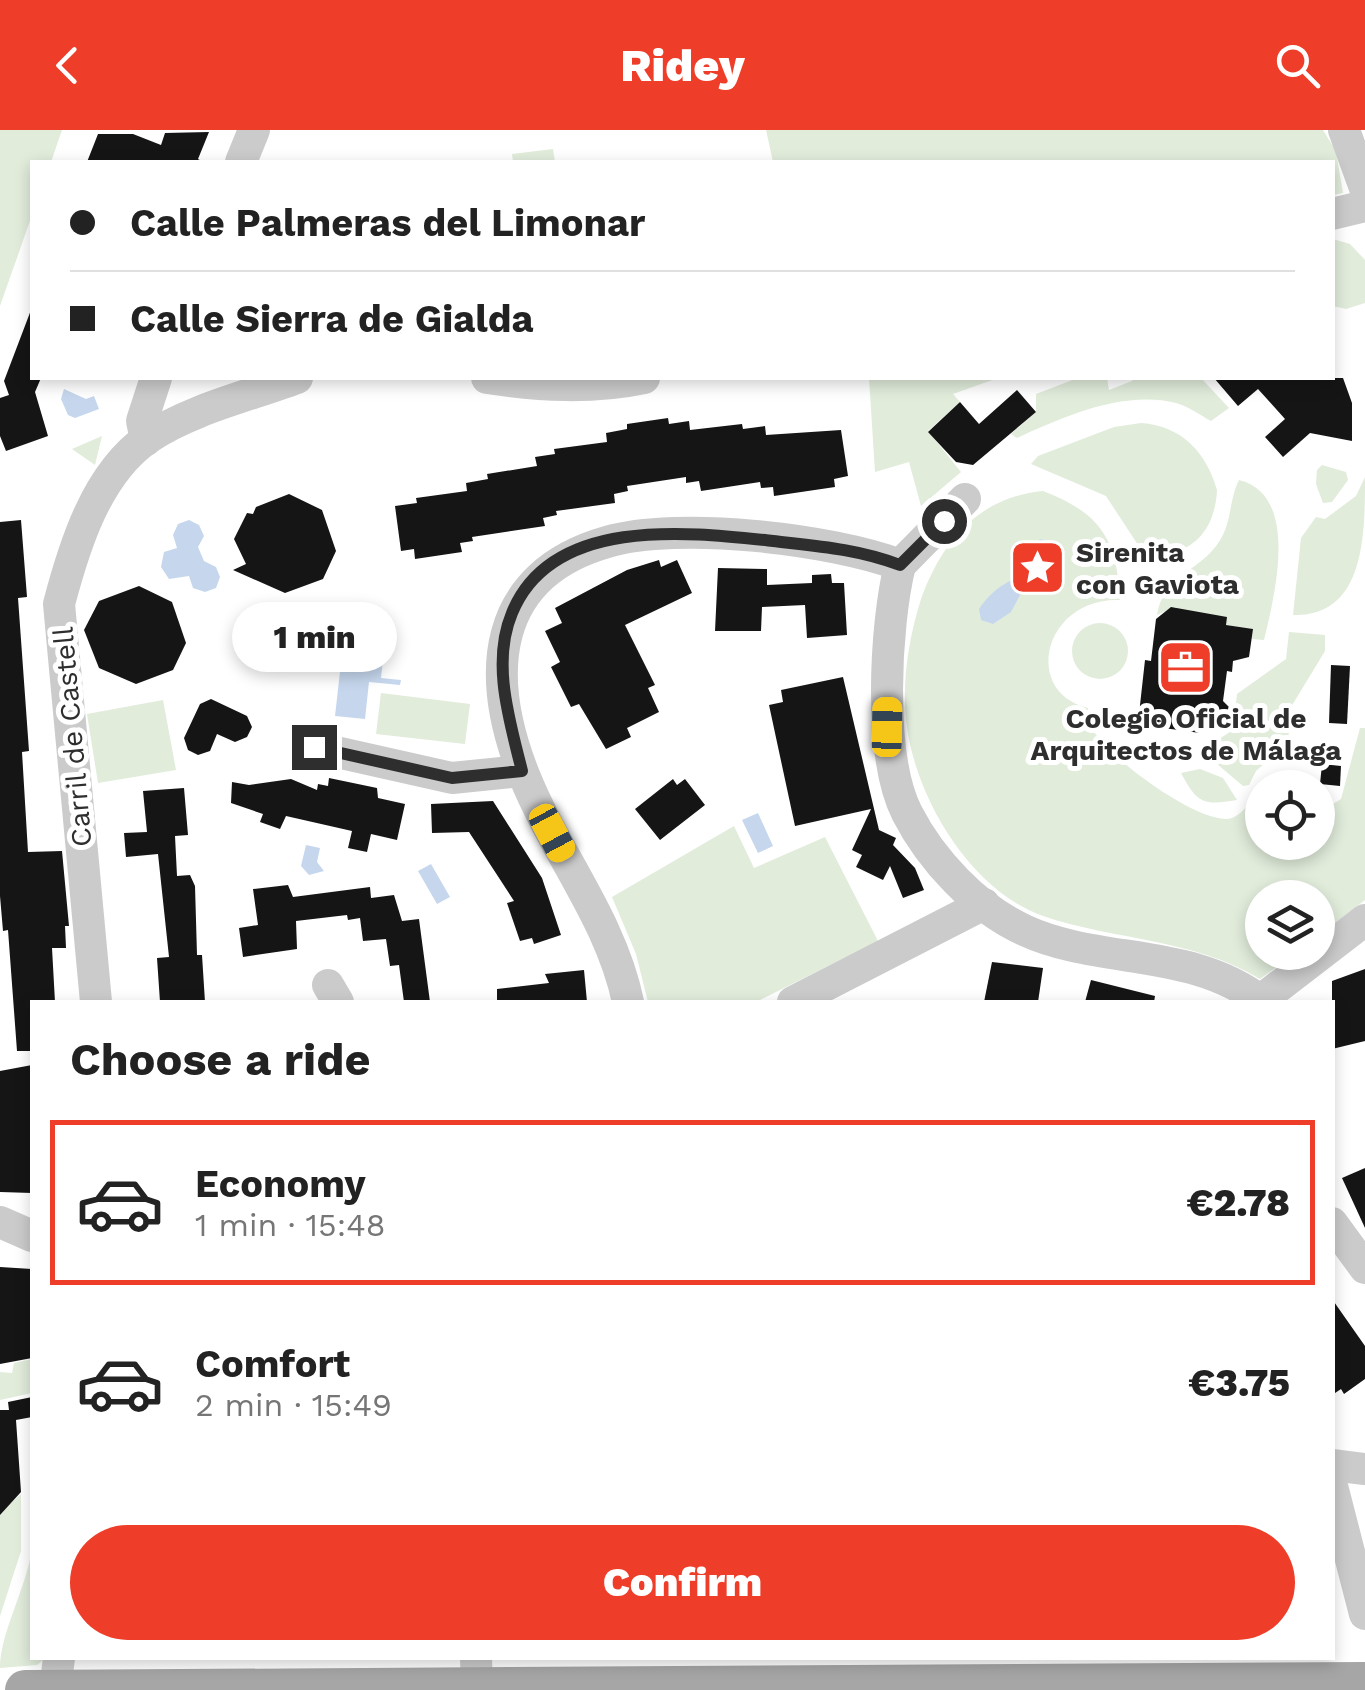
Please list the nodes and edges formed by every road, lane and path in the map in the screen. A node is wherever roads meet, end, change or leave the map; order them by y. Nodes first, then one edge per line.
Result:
1 (254, 130) edge
2 (1344, 130) edge
3 (242, 160) edge
4 (1365, 188) edge
5 (1365, 206) edge
6 (1335, 213) edge
7 (155, 380) edge
8 (292, 380) edge
9 (499, 380) edge
10 (633, 380) edge
11 (146, 440) junction
12 (965, 499) dead end
13 (900, 565) junction
14 (314, 747) dead end
15 (522, 771) junction
16 (984, 904) junction
17 (1365, 920) edge
18 (96, 1000) edge
19 (627, 1000) edge
20 (797, 1000) edge
21 (1260, 1000) edge
22 (1263, 1000) edge
23 (0, 1222) edge
24 (1335, 1228) edge
25 (30, 1235) edge
26 (1365, 1268) edge
27 (1335, 1465) edge
28 (1365, 1469) edge
29 (1335, 1498) edge
30 (1365, 1614) edge
31 (477, 1677) edge
32 (987, 1677) edge
33 (48, 1681) edge
34 (1365, 1682) edge
35 (781, 1686) edge

1 - 3 street
2 - 4 street
5 - 6 street
7 - 11 street
8 - 11 street
9 - 10 street
11 - 18 street, Carril de Castell
12 - 13 street
13 - 15 street
13 - 16 street
14 - 15 street
15 - 19 street
16 - 20 street
16 - 21 street
17 - 22 street
23 - 25 street
24 - 26 street
27 - 28 street
29 - 30 street
31 - 33 main road
31 - 35 main road
32 - 34 main road
32 - 35 main road

